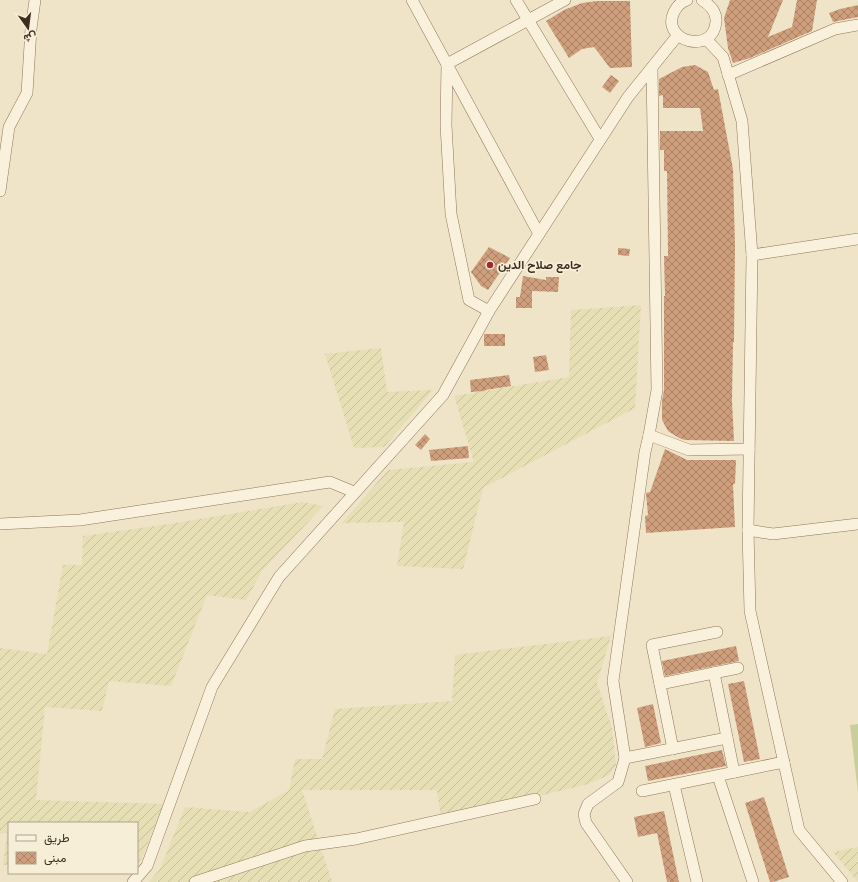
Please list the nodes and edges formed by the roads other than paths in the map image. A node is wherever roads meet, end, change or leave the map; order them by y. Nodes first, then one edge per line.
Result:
1 (35, 0) edge
2 (412, 0) edge
3 (516, 0) edge
4 (565, 0) edge
5 (669, 0) edge
6 (687, 0) edge
7 (708, 1) edge
8 (673, 15) junction
9 (528, 20) junction
10 (858, 25) edge
11 (678, 36) junction
12 (706, 39) junction
13 (447, 64) junction
14 (652, 68) junction
15 (728, 75) junction
16 (600, 139) junction
17 (0, 191) edge
18 (539, 234) junction
19 (858, 239) edge
20 (752, 255) junction
21 (489, 311) junction
22 (649, 435) junction
23 (749, 449) junction
24 (354, 492) junction
25 (0, 524) edge
26 (858, 524) edge
27 (748, 530) junction
28 (717, 632) dead end
29 (738, 668) dead end
30 (714, 673) junction
31 (660, 684) junction
32 (727, 738) junction
33 (673, 749) junction
34 (625, 758) junction
35 (784, 762) junction
36 (734, 772) junction
37 (718, 776) junction
38 (674, 785) junction
39 (642, 791) dead end
40 (535, 799) dead end
41 (138, 881) edge
42 (195, 882) edge
43 (627, 882) edge
44 (697, 882) edge
45 (753, 882) edge
46 (842, 882) edge

1 - 17 street
2 - 13 street
3 - 9 street
4 - 9 street
5 - 8 street
6 - 8 street
7 - 12 street
8 - 11 street
9 - 13 street
9 - 16 street
10 - 15 street
11 - 12 street
11 - 14 street
12 - 15 street
13 - 18 street
13 - 21 street
14 - 16 street
14 - 22 street
15 - 20 street
16 - 18 street
18 - 21 street
19 - 20 street
20 - 23 street
21 - 24 street
22 - 23 street
22 - 34 street
23 - 27 street
24 - 25 street
24 - 41 street
26 - 27 street
27 - 35 street
28 - 31 street
29 - 30 street
30 - 31 street
30 - 32 street
31 - 33 street
32 - 33 street
32 - 36 street
33 - 34 street
34 - 43 street
35 - 36 street
35 - 46 street
36 - 37 street
37 - 38 street
37 - 45 street
38 - 39 street
38 - 44 street
40 - 42 street

